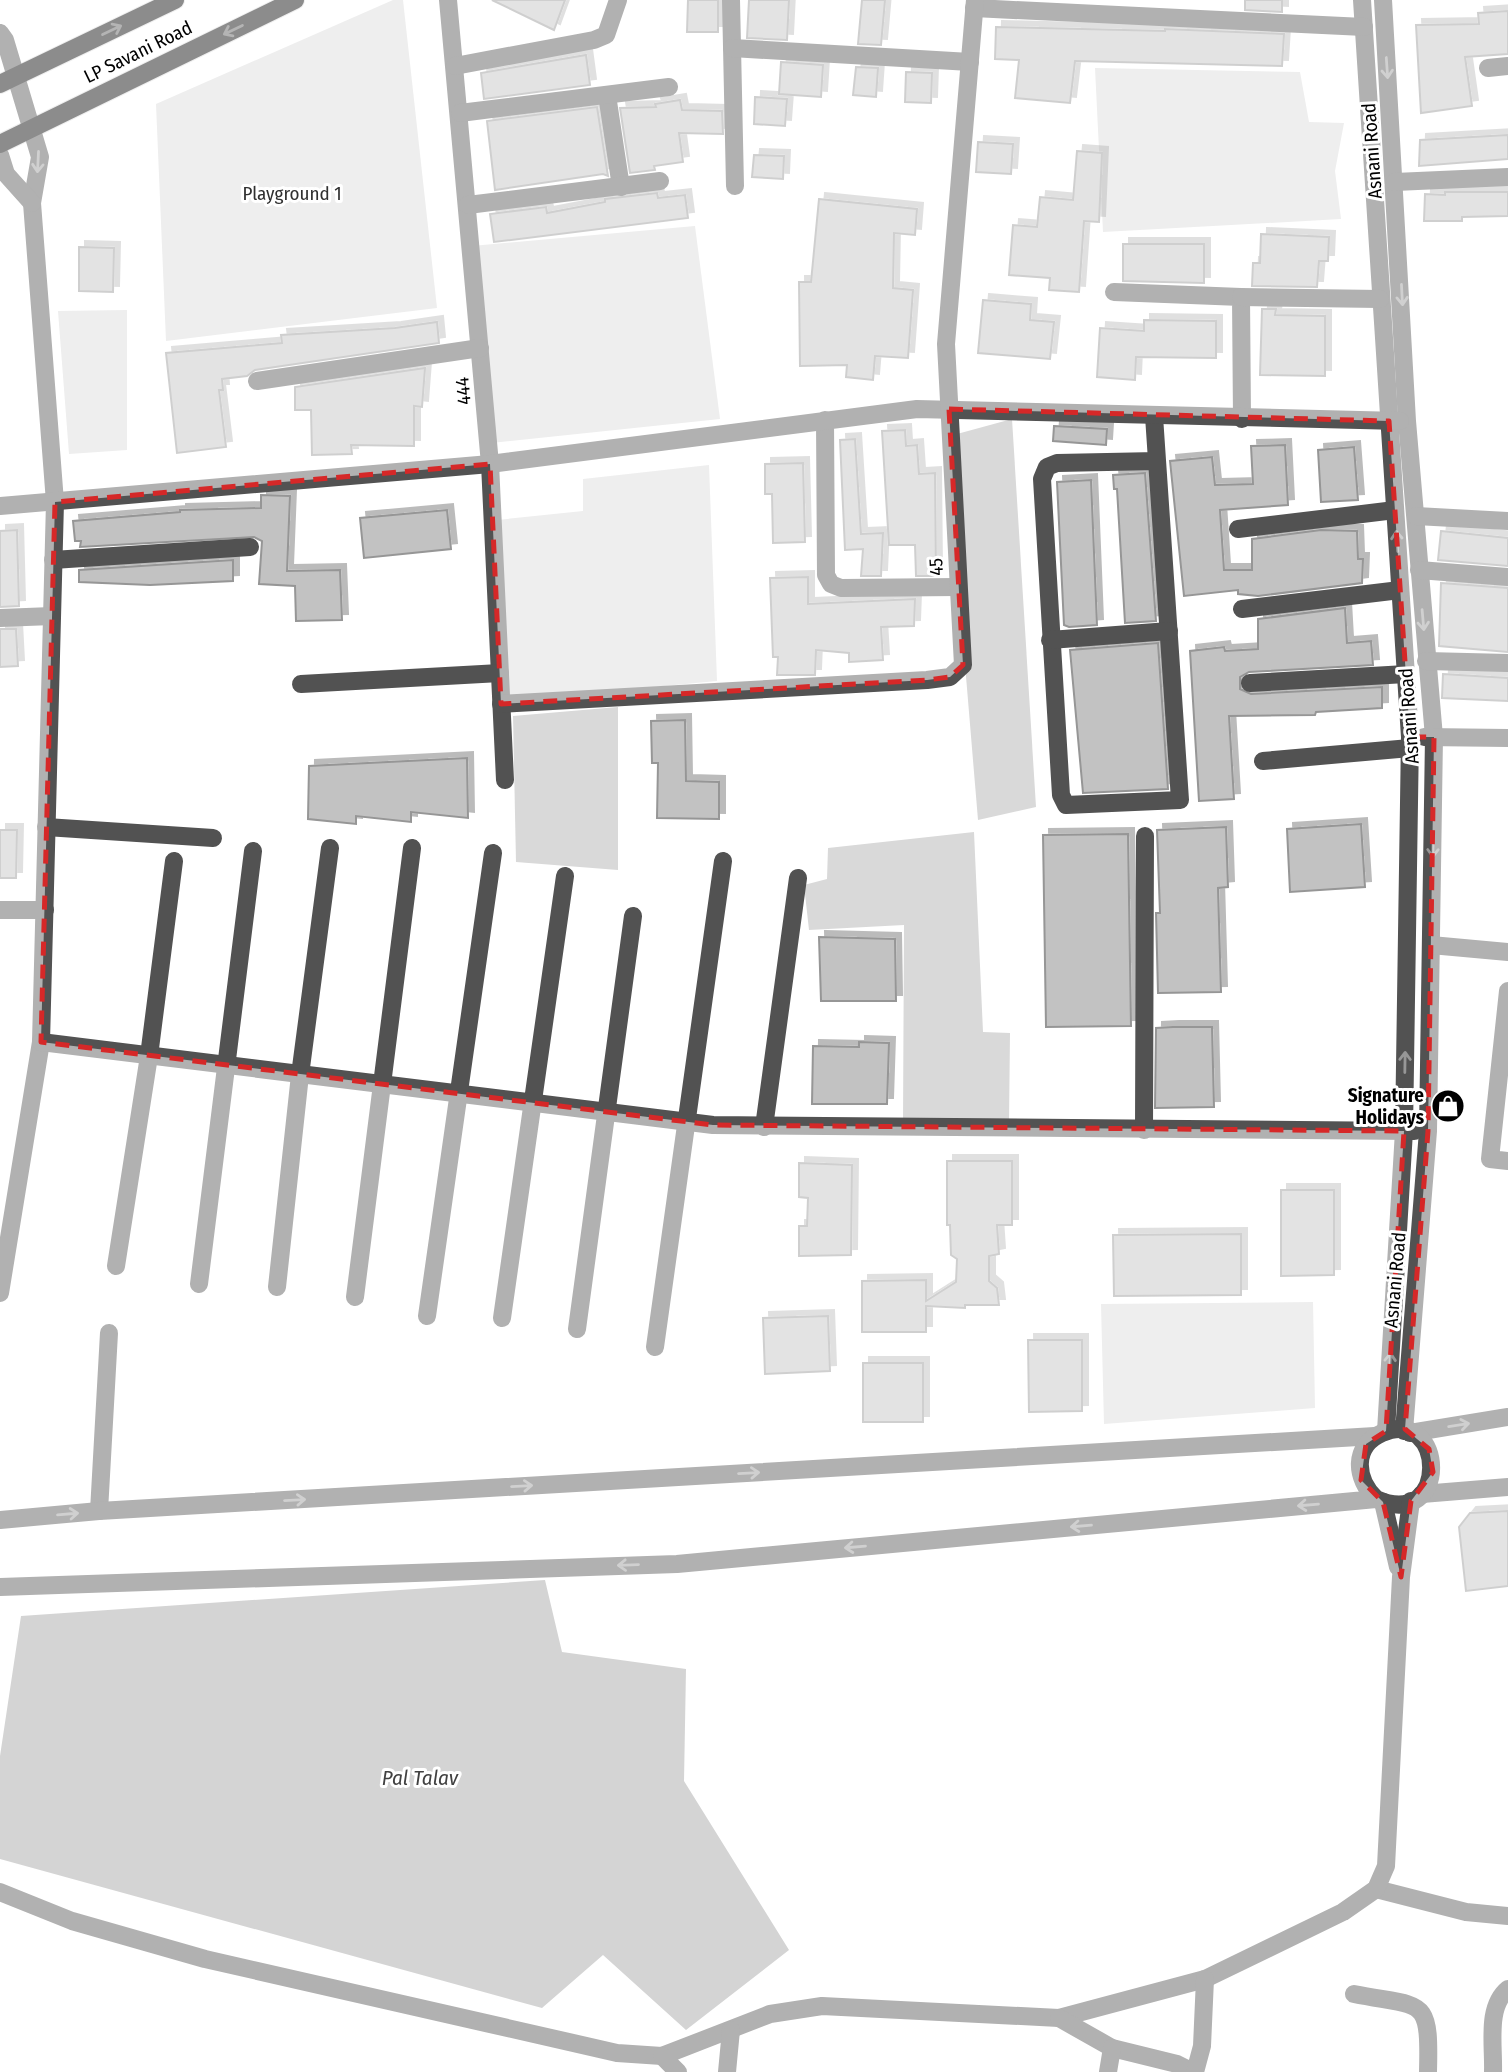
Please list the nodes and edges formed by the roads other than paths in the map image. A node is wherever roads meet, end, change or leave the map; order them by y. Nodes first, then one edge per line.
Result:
1 (295, 0) edge
2 (448, 0) edge
3 (618, 0) edge
4 (731, 0) edge
5 (1362, 0) edge
6 (1383, 0) edge
7 (170, 1) edge
8 (975, 4) edge
9 (1364, 27) junction
10 (0, 33) edge
11 (732, 48) junction
12 (970, 62) junction
13 (455, 66) junction
14 (1508, 66) edge
15 (1488, 68) dead end
16 (8, 80) edge
17 (669, 87) dead end
18 (607, 94) junction
19 (460, 113) junction
20 (32, 127) junction
21 (0, 144) edge
22 (0, 155) edge
23 (1508, 177) edge
24 (660, 181) dead end
25 (1395, 182) junction
26 (735, 186) dead end
27 (621, 187) junction
28 (32, 203) junction
29 (468, 205) junction
30 (1114, 292) dead end
31 (1241, 297) junction
32 (1380, 299) junction
33 (480, 348) junction
34 (257, 381) dead end
35 (949, 409) junction
36 (1154, 416) junction
37 (1242, 419) junction
38 (825, 420) junction
39 (1389, 421) junction
40 (1407, 421) junction
41 (1157, 461) junction
42 (490, 464) junction
43 (55, 502) junction
44 (0, 506) edge
45 (1395, 510) junction
46 (1416, 516) junction
47 (1508, 521) edge
48 (1238, 529) dead end
49 (250, 547) dead end
50 (53, 560) junction
51 (1419, 570) junction
52 (1508, 577) edge
53 (958, 587) junction
54 (1400, 590) junction
55 (1242, 609) dead end
56 (52, 616) junction
57 (0, 618) edge
58 (1169, 631) junction
59 (1050, 640) junction
60 (1426, 661) junction
61 (1508, 663) edge
62 (500, 673) junction
63 (1406, 674) junction
64 (1250, 682) dead end
65 (301, 684) dead end
66 (501, 704) junction
67 (1434, 737) junction
68 (1508, 738) edge
69 (1410, 742) junction
70 (1263, 761) dead end
71 (505, 780) dead end
72 (46, 827) junction
73 (1145, 836) dead end
74 (212, 838) dead end
75 (330, 848) dead end
76 (412, 848) dead end
77 (253, 851) dead end
78 (493, 853) dead end
79 (174, 861) dead end
80 (723, 861) dead end
81 (565, 876) dead end
82 (798, 878) dead end
83 (0, 910) edge
84 (45, 910) junction
85 (633, 916) dead end
86 (1431, 946) junction
87 (1508, 952) edge
88 (1508, 990) edge
89 (41, 1042) junction
90 (149, 1056) junction
91 (228, 1066) junction
92 (300, 1075) junction
93 (380, 1085) junction
94 (458, 1094) junction
95 (533, 1103) junction
96 (604, 1112) junction
97 (687, 1122) junction
98 (764, 1127) junction
99 (1144, 1130) junction
100 (1404, 1131) junction
101 (1428, 1131) junction
102 (1508, 1161) edge
103 (116, 1266) dead end
104 (199, 1284) dead end
105 (277, 1287) dead end
106 (0, 1293) edge
107 (355, 1297) dead end
108 (427, 1316) dead end
109 (502, 1318) dead end
110 (577, 1328) dead end
111 (109, 1333) dead end
112 (655, 1348) dead end
113 (1508, 1417) edge
114 (1394, 1433) junction
115 (1508, 1488) edge
116 (1417, 1498) junction
117 (1379, 1500) junction
118 (99, 1511) junction
119 (0, 1520) edge
120 (1401, 1577) junction
121 (0, 1587) edge
122 (1376, 1889) junction
123 (0, 1892) edge
124 (1508, 1916) edge
125 (1205, 1979) junction
126 (1508, 1989) edge
127 (1354, 1994) dead end
128 (1059, 2018) junction
129 (731, 2030) junction
130 (1112, 2048) junction
131 (662, 2056) junction
132 (678, 2072) edge
133 (727, 2072) edge
134 (1108, 2072) edge
135 (1194, 2072) edge
136 (1428, 2072) edge
137 (1493, 2072) edge

1 -> 20 main road, LP Savani Road
2 - 13 street, 444
3 - 13 street
4 - 11 street
5 - 9 street, Asnani Road
6 -> 25 street, Asnani Road
16 -> 7 main road, LP Savani Road
8 - 9 street
8 - 12 street, 45
9 - 32 street, Asnani Road
10 - 16 street
11 - 12 street
11 - 26 street
12 - 35 street, 45
13 - 19 street, 444
14 - 15 street
16 - 20 street
17 - 18 street
18 - 19 street
18 - 27 street
19 - 29 street, 444
20 - 21 main road, LP Savani Road
20 -> 28 street
22 - 28 street
23 - 25 street
24 - 27 street
25 -> 40 street, Asnani Road
27 - 29 street
28 - 43 street
29 - 33 street, 444
30 - 31 street
31 - 32 street
31 - 37 street
32 - 39 street, Asnani Road
33 - 34 street
33 - 42 street, 444
35 - 36 street
35 - 38 street
35 - 53 street, 45
36 - 37 street
36 - 41 street
37 - 39 street
38 - 42 street
38 - 53 street
39 - 40 street
39 - 45 street, Asnani Road
40 - 46 street, Asnani Road
41 - 58 street
41 - 59 street
42 - 43 street
42 - 62 street, 444
43 - 44 street
43 - 50 street
45 - 48 street
54 -> 45 street, Asnani Road
46 - 47 street
46 - 51 street, Asnani Road
49 - 50 street
50 - 56 street
51 - 52 street
51 -> 60 street, Asnani Road
53 - 66 street, 45
54 - 55 street
54 - 63 street, Asnani Road
56 - 57 street
56 - 72 street
58 - 59 street
58 - 59 street
60 - 61 street
60 - 67 street, Asnani Road
62 - 65 street
62 - 66 street, 444
63 - 64 street
63 - 69 street, Asnani Road
66 - 71 street, 444
67 - 68 street
67 - 69 street
67 -> 86 street, Asnani Road
69 - 70 street
100 -> 69 street, Asnani Road
72 - 74 street
72 - 84 street
73 - 99 street
75 - 92 street
76 - 93 street
77 - 91 street
78 - 94 street
79 - 90 street
80 - 97 street
81 - 95 street
82 - 98 street
83 - 84 street
84 - 89 street
85 - 96 street
86 - 87 street
86 - 101 street, Asnani Road
88 - 102 street
89 - 90 street
89 - 106 street
90 - 91 street
90 - 103 street
91 - 92 street
91 - 104 street
92 - 93 street
92 - 105 street
93 - 94 street
93 - 107 street
94 - 95 street
94 - 108 street
95 - 96 street
95 - 109 street
96 - 97 street
96 - 110 street
97 - 98 street
97 - 112 street
98 - 99 street
99 - 100 street
100 - 101 street
114 -> 100 street, Asnani Road
101 - 114 street, Asnani Road
111 - 118 street
114 -> 113 street
114 - 116 street
114 - 117 street
118 -> 114 street
115 - 116 street
116 - 117 street
116 - 120 street
117 - 120 street
117 -> 121 street
119 -> 118 street
120 - 122 street
122 - 124 street
122 - 125 street
123 - 131 street
125 - 128 street
125 - 135 street
126 - 137 street
127 - 136 street
128 - 129 street
128 - 130 street
129 - 131 street
129 - 133 street
130 - 134 street
130 - 135 street
131 - 132 street

